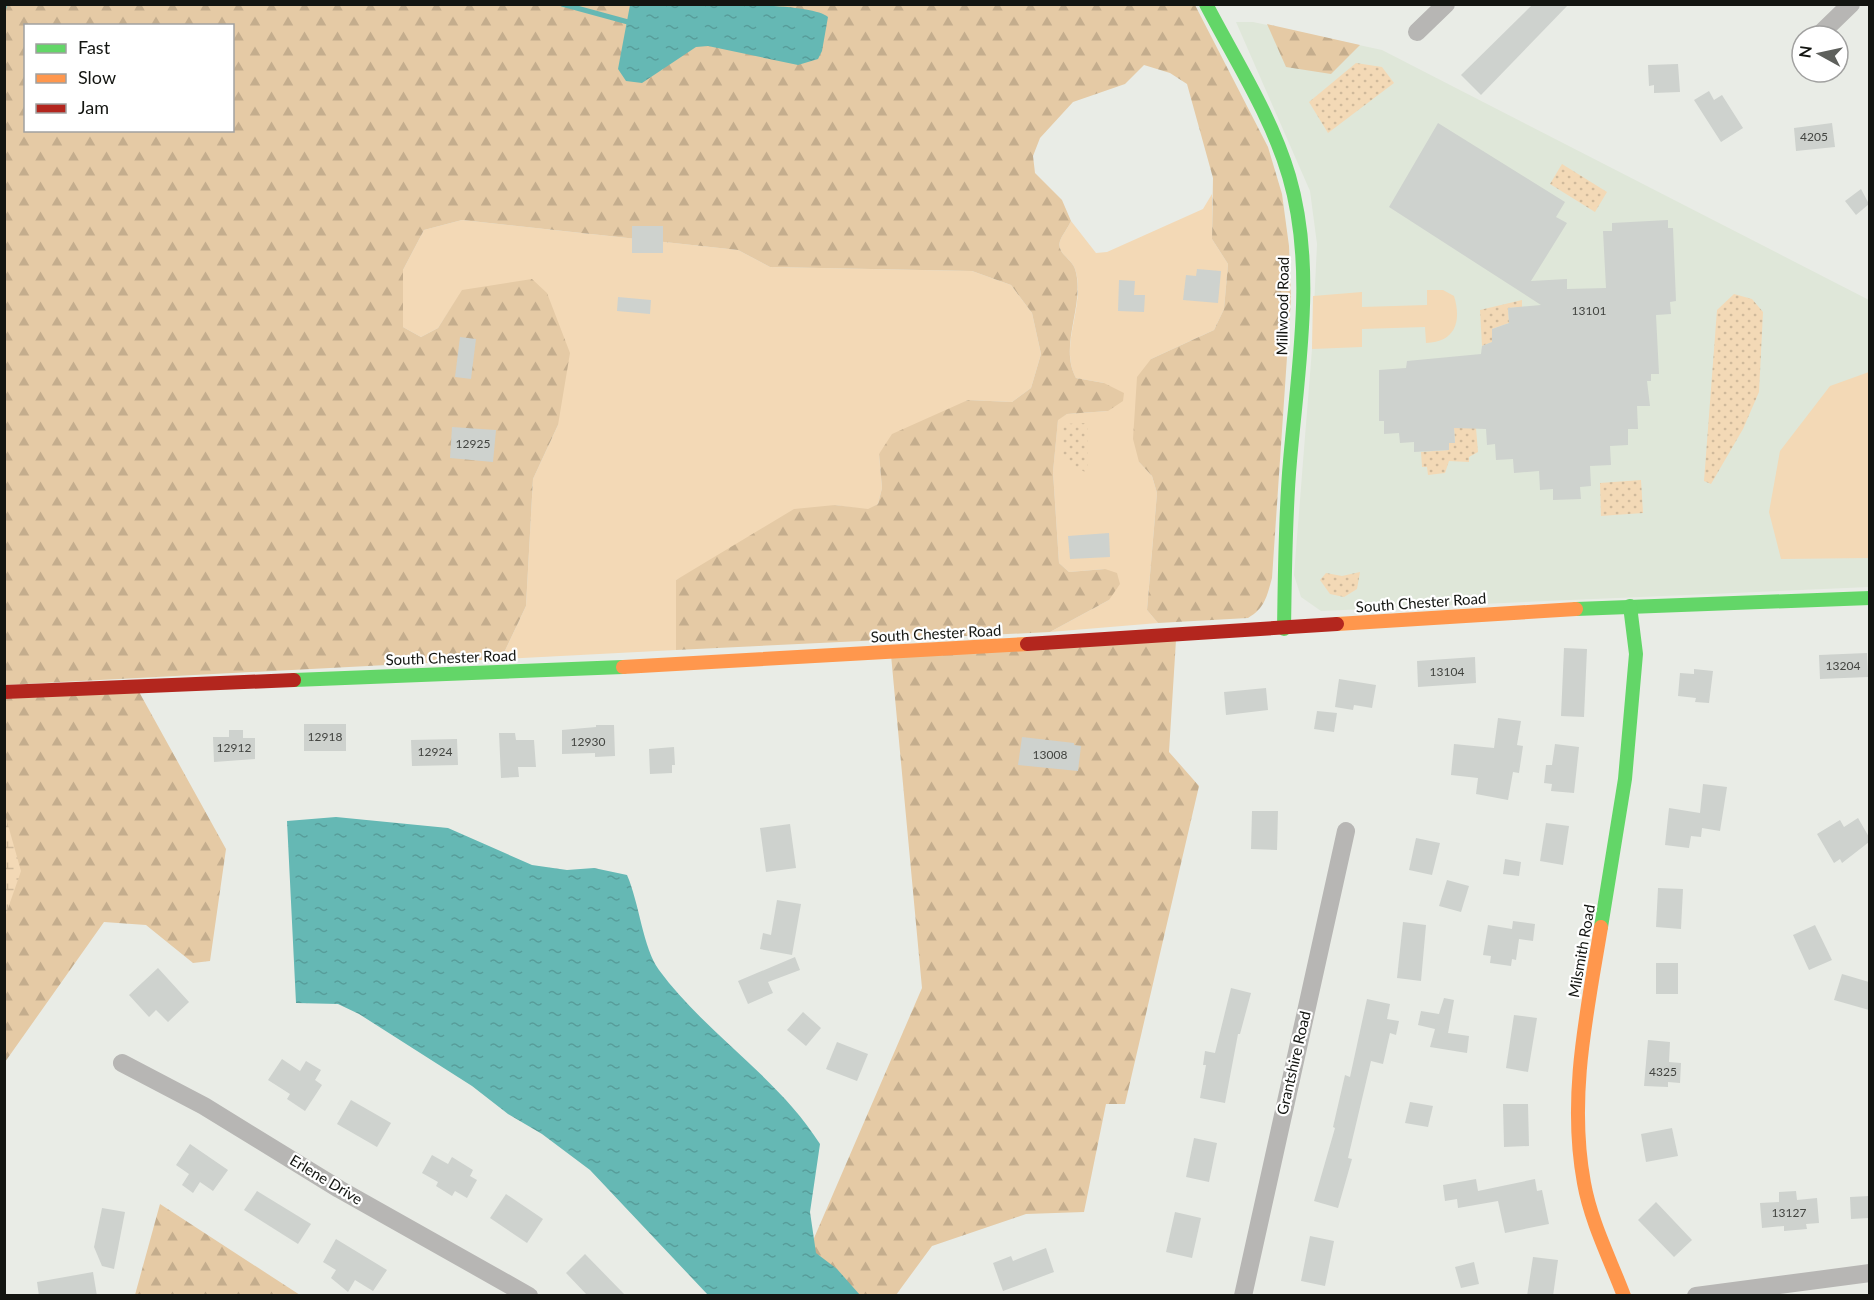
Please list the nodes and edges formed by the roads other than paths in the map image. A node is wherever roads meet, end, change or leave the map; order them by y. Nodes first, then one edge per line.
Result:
1 (1206, 4) edge
2 (1446, 4) edge
3 (1851, 4) edge
4 (1830, 24) edge
5 (1417, 32) dead end
6 (1869, 598) edge
7 (1630, 606) junction
8 (1284, 629) junction
9 (4, 692) edge
10 (1346, 831) dead end
11 (122, 1063) dead end
12 (1869, 1273) edge
13 (1780, 1290) edge
14 (529, 1296) edge
15 (1243, 1296) edge
16 (1624, 1296) edge
17 (1696, 1296) edge

1 - 8 street, Millwood Road
2 - 5 street
3 - 4 street
6 - 7 street, South Chester Road
7 - 8 street, South Chester Road
7 - 16 street, Milsmith Road
8 - 9 street, South Chester Road
10 - 15 street, Grantshire Road
11 - 14 street, Erlene Drive
12 - 13 street
13 - 17 street

